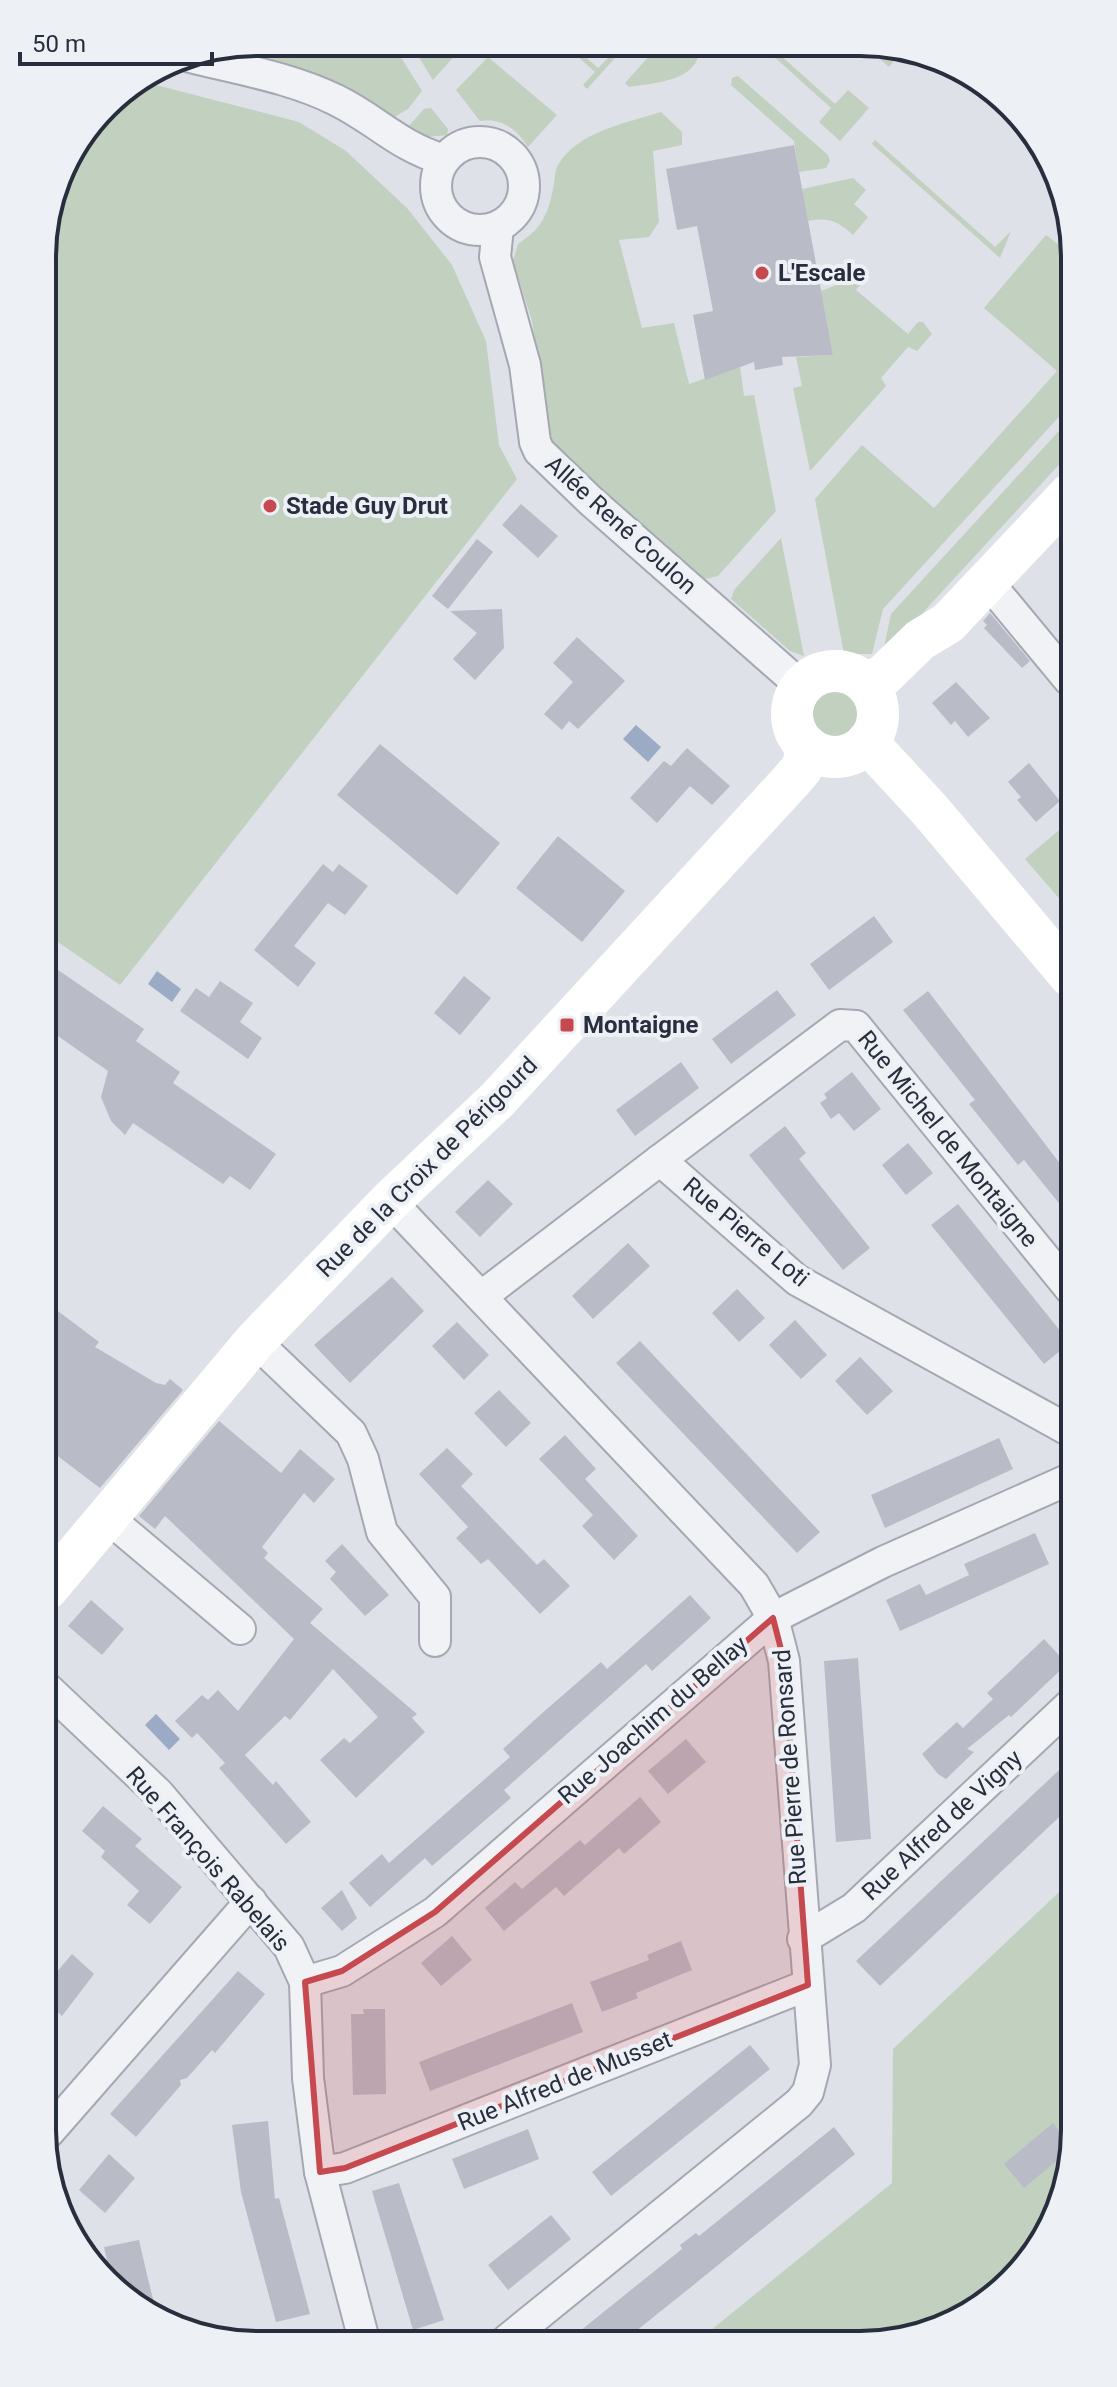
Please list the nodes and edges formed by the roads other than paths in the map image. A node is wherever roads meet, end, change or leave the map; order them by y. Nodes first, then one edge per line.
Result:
1 (209, 62) edge
2 (444, 160) junction
3 (498, 227) junction
4 (1061, 473) edge
5 (1061, 503) edge
6 (987, 581) junction
7 (920, 640) junction
8 (1061, 670) edge
9 (866, 684) junction
10 (799, 690) junction
11 (867, 742) junction
12 (808, 747) junction
13 (1061, 965) edge
14 (660, 1160) junction
15 (390, 1201) junction
16 (1061, 1278) edge
17 (482, 1296) junction
18 (255, 1341) junction
19 (1061, 1426) edge
20 (1061, 1483) edge
21 (106, 1516) junction
22 (56, 1578) edge
23 (773, 1618) junction
24 (240, 1629) dead end
25 (435, 1641) dead end
26 (56, 1697) edge
27 (1061, 1713) edge
28 (251, 1901) junction
29 (803, 1939) junction
30 (305, 1982) junction
31 (808, 1985) junction
32 (56, 2124) edge
33 (320, 2172) junction
34 (362, 2331) edge
35 (518, 2331) edge

1 - 2 street
2 - 3 street
2 - 3 street
3 - 10 street, Allée René Coulon
4 - 7 street
5 - 6 street
6 - 7 street
6 - 8 street
7 - 9 street
9 - 10 street
9 - 11 street
10 - 12 street
11 - 12 street
11 - 13 street
12 - 15 street, Rue de la Croix de Périgourd
14 - 16 street, Rue Michel de Montaigne
14 - 17 street, Rue Pierre Loti
14 - 19 street, Rue Pierre Loti
15 - 17 street, Rue Pierre de Ronsard
15 - 18 street, Rue de la Croix de Périgourd
17 - 23 street, Rue Pierre de Ronsard
18 - 21 street, Rue de la Croix de Périgourd
18 - 25 street
20 - 23 street, Rue Joachim du Bellay
21 - 22 street, Rue de la Croix de Périgourd
21 - 24 street
23 - 29 street, Rue Pierre de Ronsard
23 - 30 street, Rue Joachim du Bellay
26 - 28 street, Rue François Rabelais
27 - 29 street, Rue Alfred de Vigny
28 - 30 street, Rue François Rabelais
28 - 32 street
29 - 31 street, Rue Pierre de Ronsard
30 - 33 street, Rue François Rabelais
31 - 33 street, Rue Alfred de Musset
31 - 35 street, Rue Pierre de Ronsard
33 - 34 street, Rue François Rabelais

